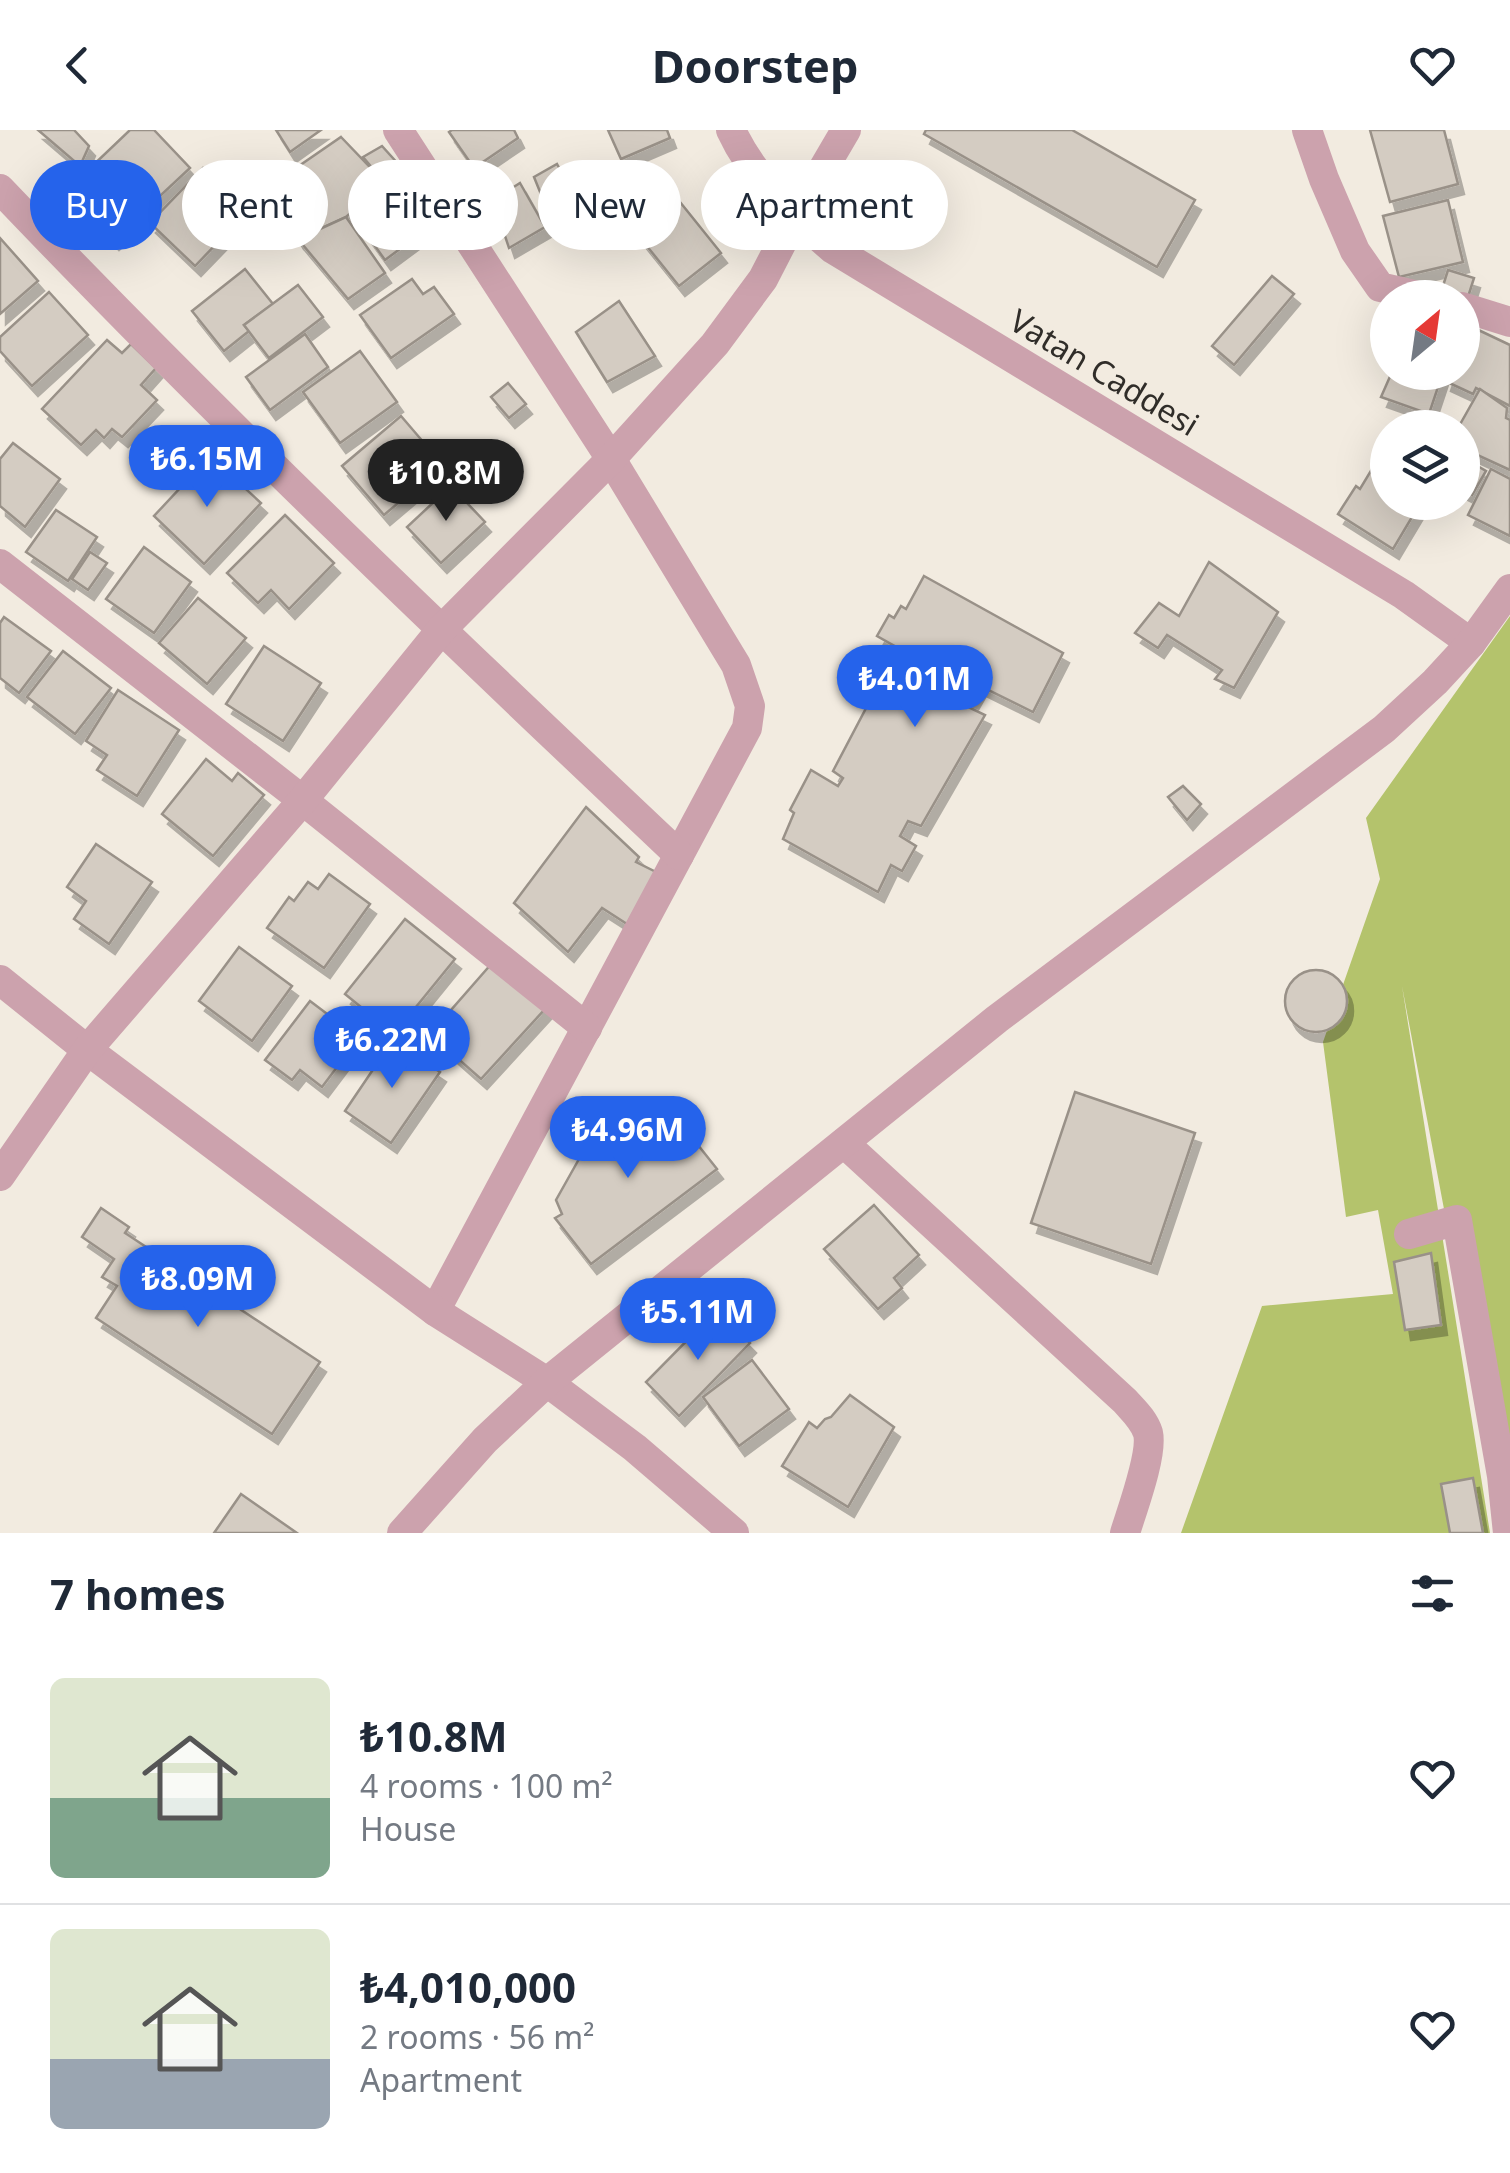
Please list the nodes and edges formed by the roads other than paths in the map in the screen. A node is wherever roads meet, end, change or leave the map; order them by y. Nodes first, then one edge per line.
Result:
1 (398, 130) edge
2 (731, 130) edge
3 (846, 130) edge
4 (1307, 130) edge
5 (749, 160) edge
6 (828, 160) edge
7 (0, 189) edge
8 (778, 250) edge
9 (834, 250) edge
10 (1376, 280) edge
11 (1480, 313) edge
12 (1510, 322) edge
13 (612, 459) junction
14 (0, 564) edge
15 (1510, 589) edge
16 (441, 630) junction
17 (1471, 643) junction
18 (303, 800) junction
19 (679, 856) junction
20 (0, 980) edge
21 (587, 1028) junction
22 (88, 1050) junction
23 (844, 1143) junction
24 (0, 1176) edge
25 (1409, 1234) dead end
26 (436, 1311) junction
27 (547, 1382) junction
28 (402, 1533) edge
29 (734, 1533) edge
30 (1125, 1533) edge
31 (1508, 1533) edge

1 - 13 street
2 - 5 street, Vatan Caddesi
3 - 6 street
4 - 10 street
7 - 16 street
8 - 13 street
9 - 17 street, Vatan Caddesi
11 - 12 street
13 - 16 street
13 - 19 street
14 - 18 street
15 - 17 street
16 - 18 street
16 - 19 street
17 - 23 street
18 - 21 street
18 - 22 street
19 - 21 street
20 - 22 street
21 - 26 street
22 - 24 street
22 - 26 street
23 - 27 street
23 - 30 street
25 - 31 street
26 - 27 street
27 - 28 street
27 - 29 street

